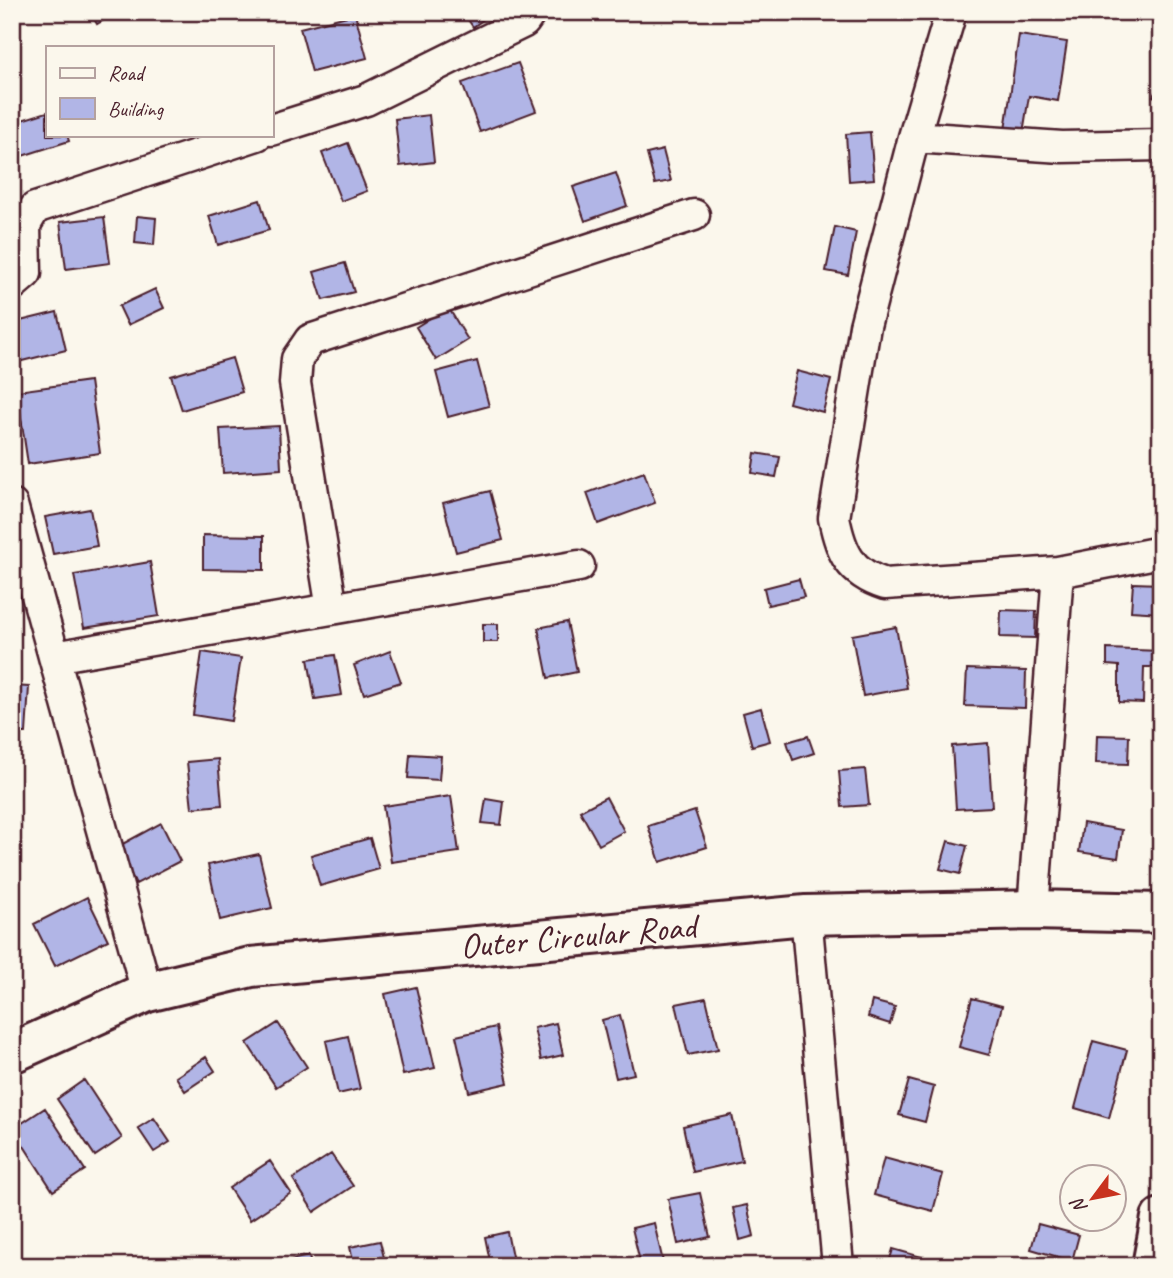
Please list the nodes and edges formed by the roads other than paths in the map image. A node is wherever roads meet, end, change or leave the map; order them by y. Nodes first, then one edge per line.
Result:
1 (531, 12) edge
2 (951, 12) edge
3 (273, 129) edge
4 (254, 136) edge
5 (914, 136) junction
6 (1161, 145) edge
7 (694, 215) dead end
8 (12, 285) edge
9 (12, 505) edge
10 (1161, 552) edge
11 (579, 566) dead end
12 (1058, 572) junction
13 (332, 609) junction
14 (54, 657) junction
15 (1033, 910) junction
16 (1161, 913) edge
17 (806, 915) junction
18 (147, 992) junction
19 (12, 1053) edge
20 (1161, 1218) edge
21 (838, 1266) edge
22 (1152, 1266) edge

1 - 3 street
2 - 5 street
4 - 8 street
5 - 6 street
5 - 12 street
7 - 13 street
9 - 14 street
10 - 12 street
11 - 13 street
12 - 15 street
13 - 14 street
14 - 18 street
15 - 16 street, Outer Circular Road
15 - 17 street, Outer Circular Road
17 - 18 street, Outer Circular Road
17 - 21 street
18 - 19 street, Outer Circular Road
20 - 22 street

